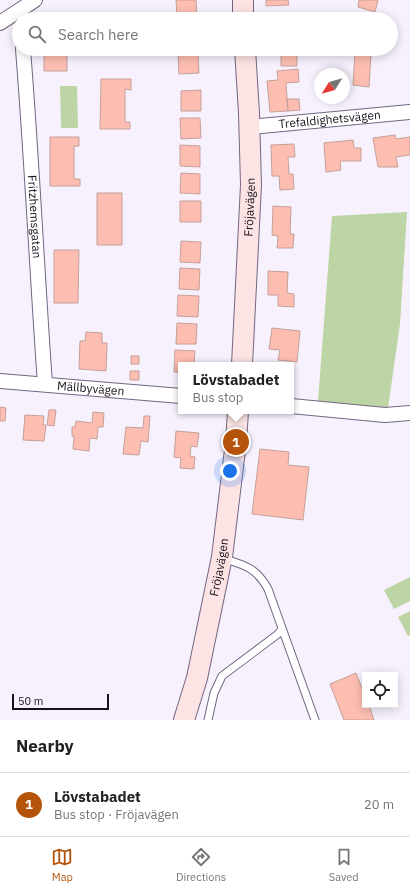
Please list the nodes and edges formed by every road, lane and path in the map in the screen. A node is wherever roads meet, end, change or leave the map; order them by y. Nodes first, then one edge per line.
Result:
1 (35, 0) edge
2 (243, 0) edge
3 (20, 9) edge
4 (244, 12) edge
5 (12, 15) edge
6 (0, 23) edge
7 (24, 56) edge
8 (245, 56) edge
9 (410, 112) edge
10 (250, 127) junction
11 (242, 362) edge
12 (0, 381) edge
13 (45, 384) junction
14 (178, 396) edge
15 (294, 406) edge
16 (410, 413) edge
17 (238, 414) edge
18 (222, 558) junction
19 (282, 629) junction
20 (184, 720) edge
21 (208, 720) edge
22 (315, 720) edge

1 - 3 street
2 - 4 street
5 - 6 street
7 - 13 street, Fritzhemsgatan
8 - 10 street, Fröjavägen
9 - 10 street, Trefaldighetsvägen
10 - 11 street, Fröjavägen
12 - 13 street, Mällbyvägen
13 - 14 street, Mällbyvägen
15 - 16 street
17 - 18 street, Fröjavägen
18 - 19 lane
18 - 20 street, Fröjavägen
19 - 21 lane
19 - 22 lane

